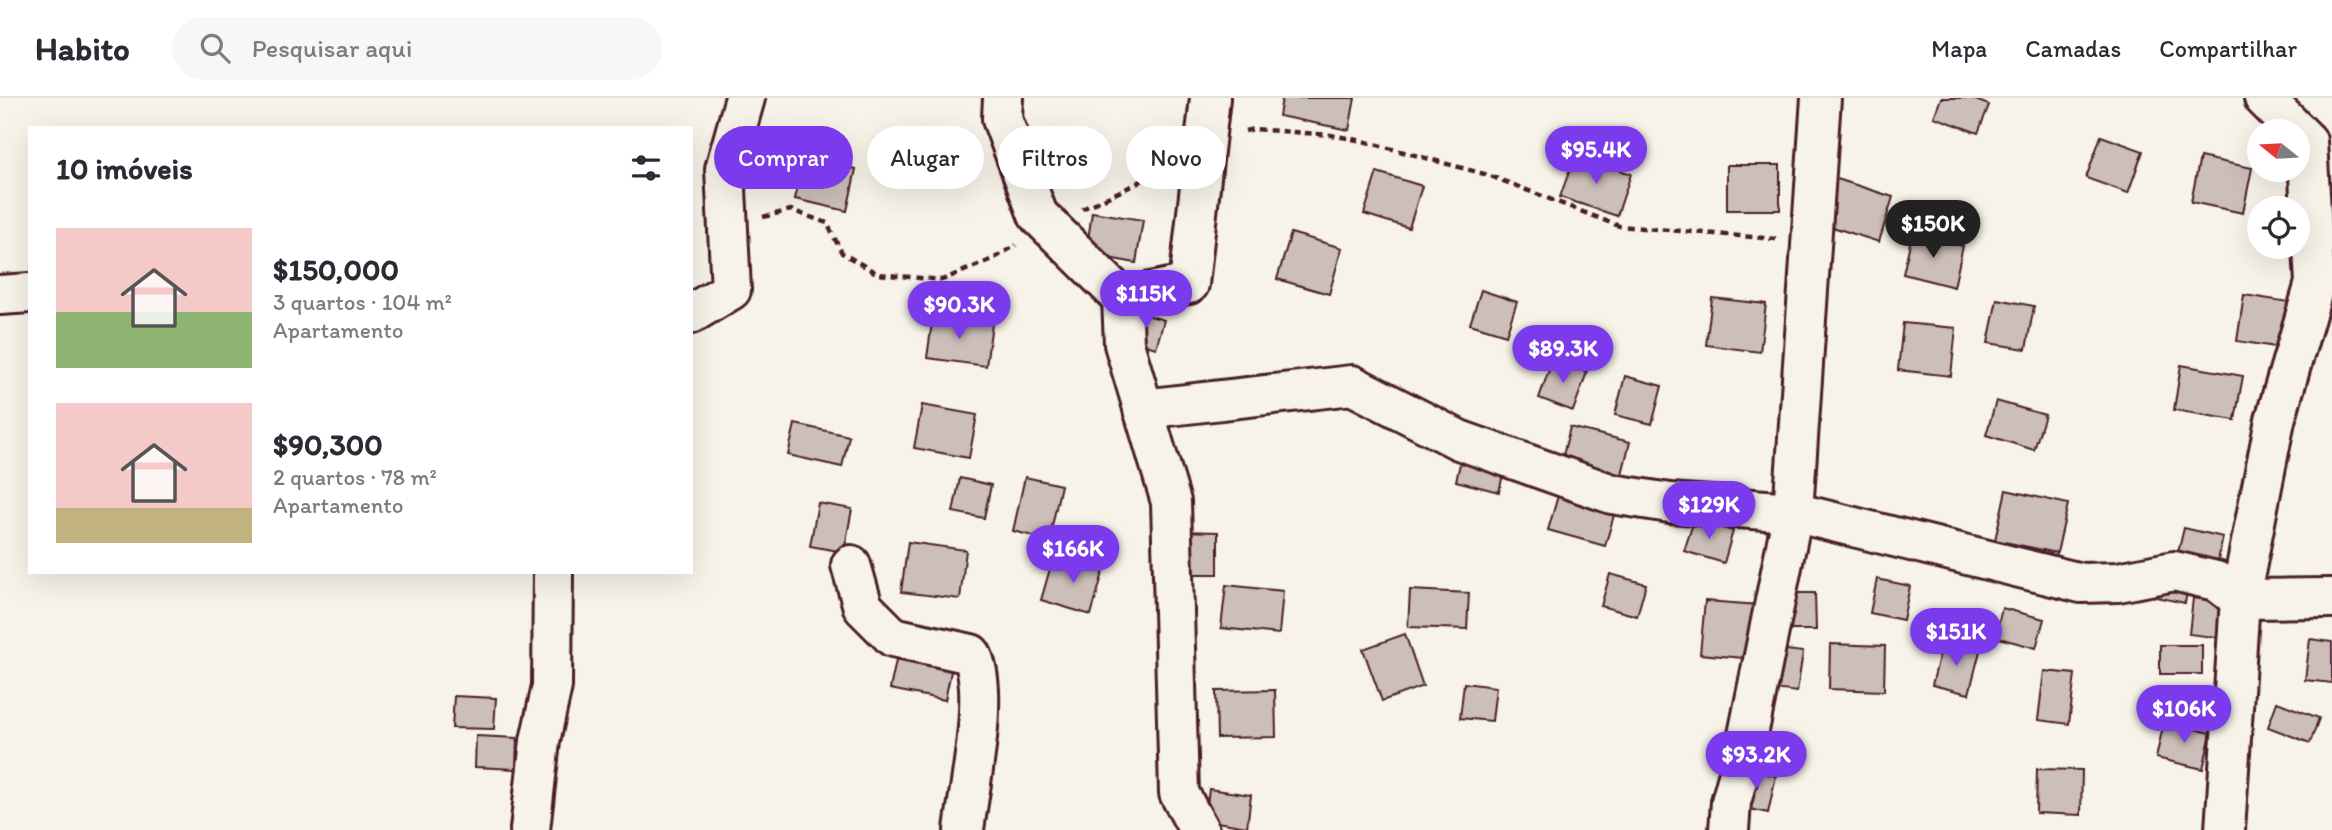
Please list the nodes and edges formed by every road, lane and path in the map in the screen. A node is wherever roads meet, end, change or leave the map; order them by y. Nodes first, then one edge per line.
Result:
1 (745, 98) edge
2 (1003, 98) edge
3 (1210, 98) edge
4 (1821, 98) edge
5 (2264, 98) edge
6 (2286, 119) edge
7 (1206, 126) edge
8 (1226, 136) edge
9 (2310, 168) edge
10 (1126, 189) edge
11 (1199, 189) edge
12 (1049, 225) junction
13 (728, 226) junction
14 (1812, 239) junction
15 (2323, 285) edge
16 (28, 293) edge
17 (0, 295) edge
18 (1122, 298) junction
19 (693, 313) edge
20 (1143, 409) junction
21 (1793, 512) junction
22 (851, 565) dead end
23 (553, 574) edge
24 (2332, 598) edge
25 (2240, 599) junction
26 (1179, 793) junction
27 (530, 830) edge
28 (964, 830) edge
29 (1174, 830) edge
30 (1199, 830) edge
31 (1729, 830) edge
32 (2226, 830) edge

1 - 13 street
2 - 12 street
3 - 7 street
4 - 14 street
5 - 6 street
8 - 14 path
9 - 15 street
10 - 12 path
11 - 18 street
12 - 13 path
12 - 18 street
13 - 19 street
14 - 21 street
15 - 25 street
16 - 17 street
18 - 20 street
20 - 21 street
20 - 26 street
21 - 25 street
21 - 31 street
22 - 28 street
23 - 27 street
24 - 25 street
25 - 32 street
26 - 29 street
26 - 30 street

